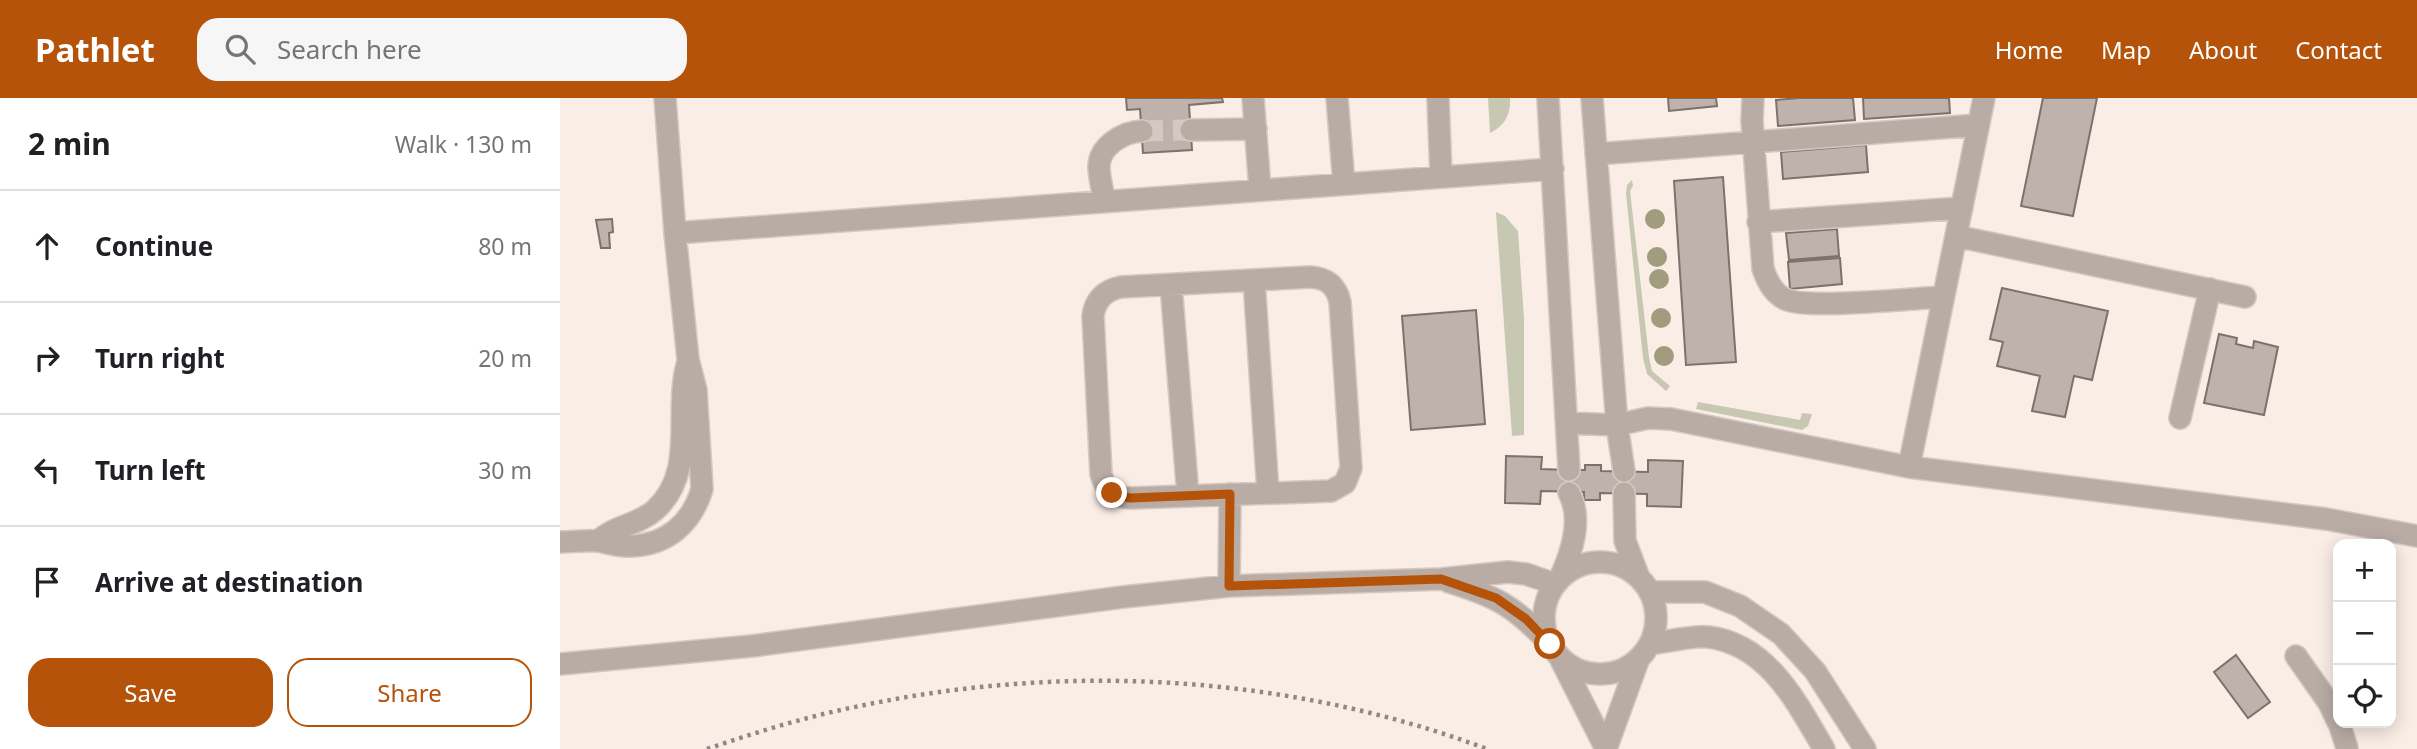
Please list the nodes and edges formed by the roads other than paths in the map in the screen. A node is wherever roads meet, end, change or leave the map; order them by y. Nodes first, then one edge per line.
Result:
1 (665, 98) edge
2 (1253, 98) edge
3 (1337, 98) edge
4 (1438, 98) edge
5 (1548, 98) edge
6 (1592, 98) edge
7 (1753, 98) edge
8 (1984, 98) edge
9 (1978, 125) junction
10 (1256, 129) junction
11 (1191, 130) tunnel mouth
12 (1142, 131) tunnel mouth
13 (1754, 141) junction
14 (1596, 154) junction
15 (1553, 169) junction
16 (1441, 176) junction
17 (1344, 184) junction
18 (1260, 189) junction
19 (1104, 200) junction
20 (1962, 208) junction
21 (1758, 222) junction
22 (674, 233) junction
23 (1956, 236) junction
24 (1254, 279) junction
25 (1171, 285) junction
26 (2210, 289) junction
27 (1942, 297) junction
28 (2245, 297) dead end
29 (688, 359) junction
30 (2180, 418) dead end
31 (1567, 423) junction
32 (1617, 425) junction
33 (1909, 467) junction
34 (1569, 470) dead end
35 (1624, 471) dead end
36 (1569, 492) dead end
37 (1268, 493) junction
38 (1624, 493) dead end
39 (1230, 494) junction
40 (1188, 496) junction
41 (2417, 536) edge
42 (560, 541) edge
43 (598, 541) junction
44 (1441, 579) junction
45 (1558, 581) junction
46 (1644, 583) junction
47 (1229, 586) junction
48 (1555, 651) junction
49 (1644, 651) junction
50 (2296, 656) dead end
51 (560, 664) edge
52 (2333, 712) edge
53 (2340, 728) edge
54 (1606, 749) edge
55 (1824, 749) edge
56 (1865, 749) edge
57 (2345, 749) edge

1 - 22 street
2 - 10 street
3 - 17 street
4 - 16 street
5 - 15 street
6 - 14 street
7 - 13 street
8 - 9 street
9 - 13 street
9 - 20 street
10 - 11 street
10 - 18 street
12 - 19 street
13 - 14 street
13 - 21 street
14 - 32 street
15 - 16 street
15 - 31 street
16 - 17 street
17 - 18 street
18 - 19 street
19 - 22 street
20 - 21 street
20 - 23 street
21 - 27 street
22 - 29 street
23 - 26 street
23 - 27 street
24 - 25 street
24 - 37 street
24 - 37 street
25 - 40 street
25 - 40 street
26 - 28 street
26 - 30 street
27 - 33 street
29 - 43 street
29 - 43 street
31 - 32 street
31 - 34 street
32 - 33 street
32 - 35 street
33 - 41 street
36 - 45 street
37 - 39 street
38 - 46 street
39 - 40 street
39 - 47 street
42 - 43 street
44 - 45 street
44 - 47 street
44 - 48 street
45 - 46 street
45 - 48 street
46 - 49 street
46 - 56 street
47 - 51 street
48 - 49 street
48 - 54 street
49 - 54 street
49 - 55 street
50 - 52 street
53 - 57 street

